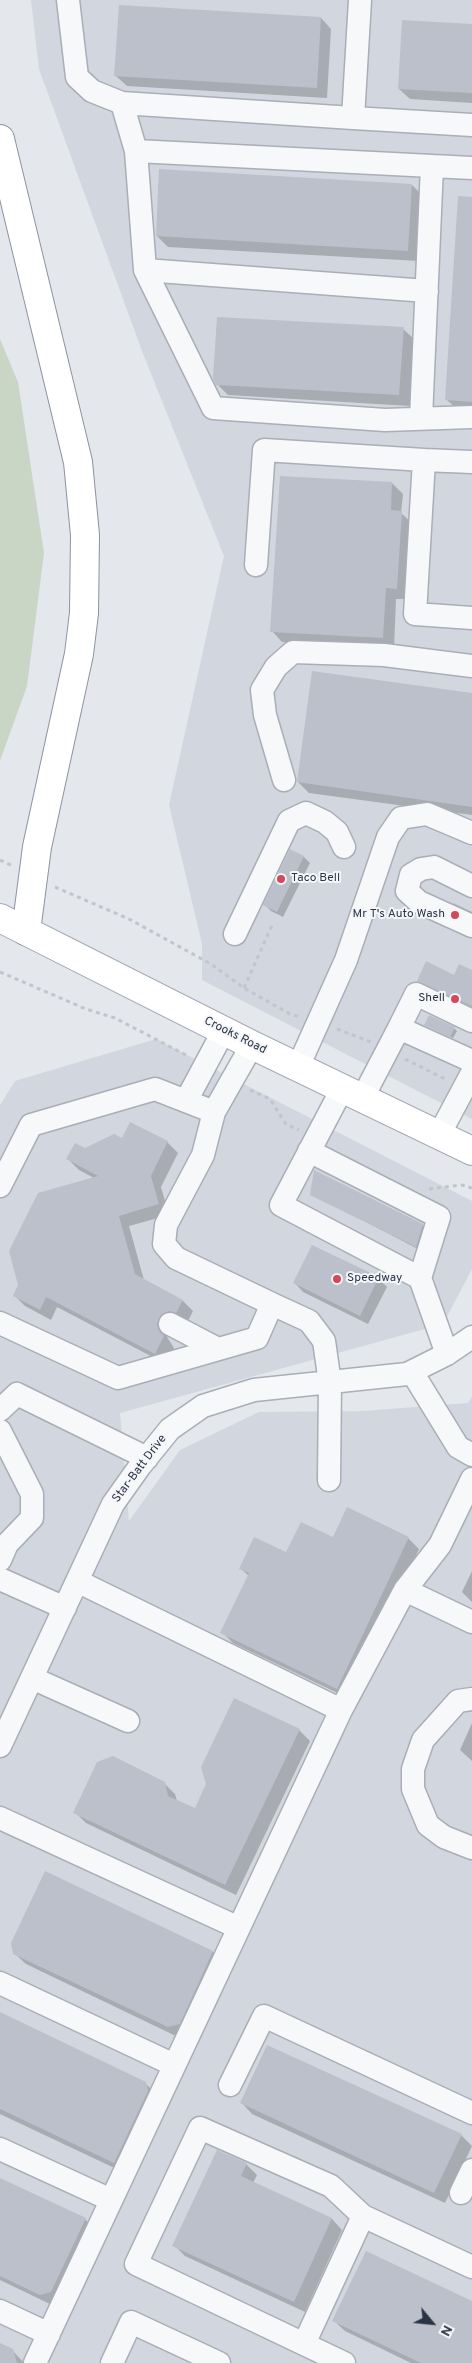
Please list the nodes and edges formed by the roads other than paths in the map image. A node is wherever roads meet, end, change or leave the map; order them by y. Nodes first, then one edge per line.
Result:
1 (68, 0) edge
2 (360, 0) edge
3 (122, 103) junction
4 (353, 118) junction
5 (472, 125) edge
6 (0, 139) edge
7 (136, 151) junction
8 (432, 166) junction
9 (472, 168) edge
10 (146, 270) junction
11 (427, 291) junction
12 (472, 417) edge
13 (421, 418) junction
14 (424, 460) junction
15 (472, 462) edge
16 (256, 565) dead end
17 (472, 618) edge
18 (472, 666) edge
19 (284, 780) dead end
20 (472, 833) edge
21 (344, 848) dead end
22 (472, 886) edge
23 (0, 918) edge
24 (472, 926) edge
25 (26, 931) junction
26 (235, 934) dead end
27 (472, 1021) edge
28 (399, 1028) junction
29 (224, 1030) junction
30 (252, 1045) junction
31 (472, 1060) edge
32 (298, 1067) junction
33 (468, 1081) edge
34 (352, 1094) junction
35 (186, 1101) junction
36 (214, 1112) junction
37 (439, 1136) junction
38 (309, 1151) junction
39 (472, 1151) edge
40 (0, 1186) edge
41 (420, 1278) junction
42 (272, 1304) junction
43 (0, 1323) edge
44 (170, 1324) dead end
45 (472, 1337) edge
46 (218, 1349) junction
47 (447, 1354) junction
48 (412, 1372) junction
49 (330, 1383) junction
50 (8, 1390) edge
51 (0, 1410) edge
52 (0, 1430) edge
53 (472, 1455) edge
54 (147, 1458) junction
55 (472, 1479) edge
56 (329, 1480) dead end
57 (0, 1560) edge
58 (0, 1579) edge
59 (76, 1581) junction
60 (405, 1590) junction
61 (64, 1608) junction
62 (472, 1622) edge
63 (32, 1678) junction
64 (472, 1699) edge
65 (341, 1710) junction
66 (128, 1721) dead end
67 (0, 1746) edge
68 (0, 1818) edge
69 (472, 1848) edge
70 (239, 1928) junction
71 (0, 1983) edge
72 (174, 2065) junction
73 (230, 2086) dead end
74 (472, 2113) edge
75 (0, 2149) edge
76 (472, 2170) edge
77 (461, 2193) dead end
78 (111, 2200) junction
79 (363, 2216) junction
80 (472, 2267) edge
81 (0, 2311) edge
82 (49, 2334) junction
83 (304, 2344) junction
84 (35, 2363) edge
85 (112, 2363) edge
86 (219, 2363) edge
87 (344, 2363) edge

1 - 3 street
2 - 4 street
3 - 4 street
3 - 7 street
4 - 5 street
6 - 25 main road
7 - 8 street
7 - 10 street
8 - 9 street
8 - 11 street
10 - 11 street
10 - 13 street
11 - 13 street
12 - 13 street
14 - 15 street
14 - 16 street
14 - 17 street
18 - 19 street
20 - 32 street
21 - 26 street
22 - 24 street
23 - 25 main road, Crooks Road
25 - 29 main road, Crooks Road
27 - 28 street
28 - 31 street
28 - 34 street
29 - 30 main road, Crooks Road
29 - 35 street
30 - 32 main road, Crooks Road
30 - 36 street
32 - 34 main road, Crooks Road
33 - 37 street
34 - 37 main road, Crooks Road
34 - 38 street
35 - 36 street
35 - 40 street
36 - 42 street
37 - 39 main road, Crooks Road
38 - 41 street
38 - 41 street
41 - 47 street
42 - 46 street
42 - 49 street
43 - 46 street
44 - 46 street
45 - 47 street, Star-Batt Drive
47 - 48 street, Star-Batt Drive
48 - 49 street, Star-Batt Drive
48 - 53 street
49 - 54 street, Star-Batt Drive
49 - 56 street
50 - 51 street
50 - 54 street
52 - 57 street
54 - 59 street, Star-Batt Drive
55 - 60 street
58 - 61 street
59 - 61 street, Star-Batt Drive
59 - 65 street
60 - 62 street
60 - 65 street
61 - 63 street, Star-Batt Drive
63 - 66 street
63 - 67 street, Star-Batt Drive
64 - 69 street
65 - 70 street
68 - 70 street
70 - 72 street
71 - 72 street
72 - 78 street
73 - 74 street
75 - 78 street
76 - 77 street
78 - 82 street
79 - 80 street
79 - 83 street
79 - 83 street
81 - 82 street
82 - 84 street
83 - 87 street
85 - 86 street

